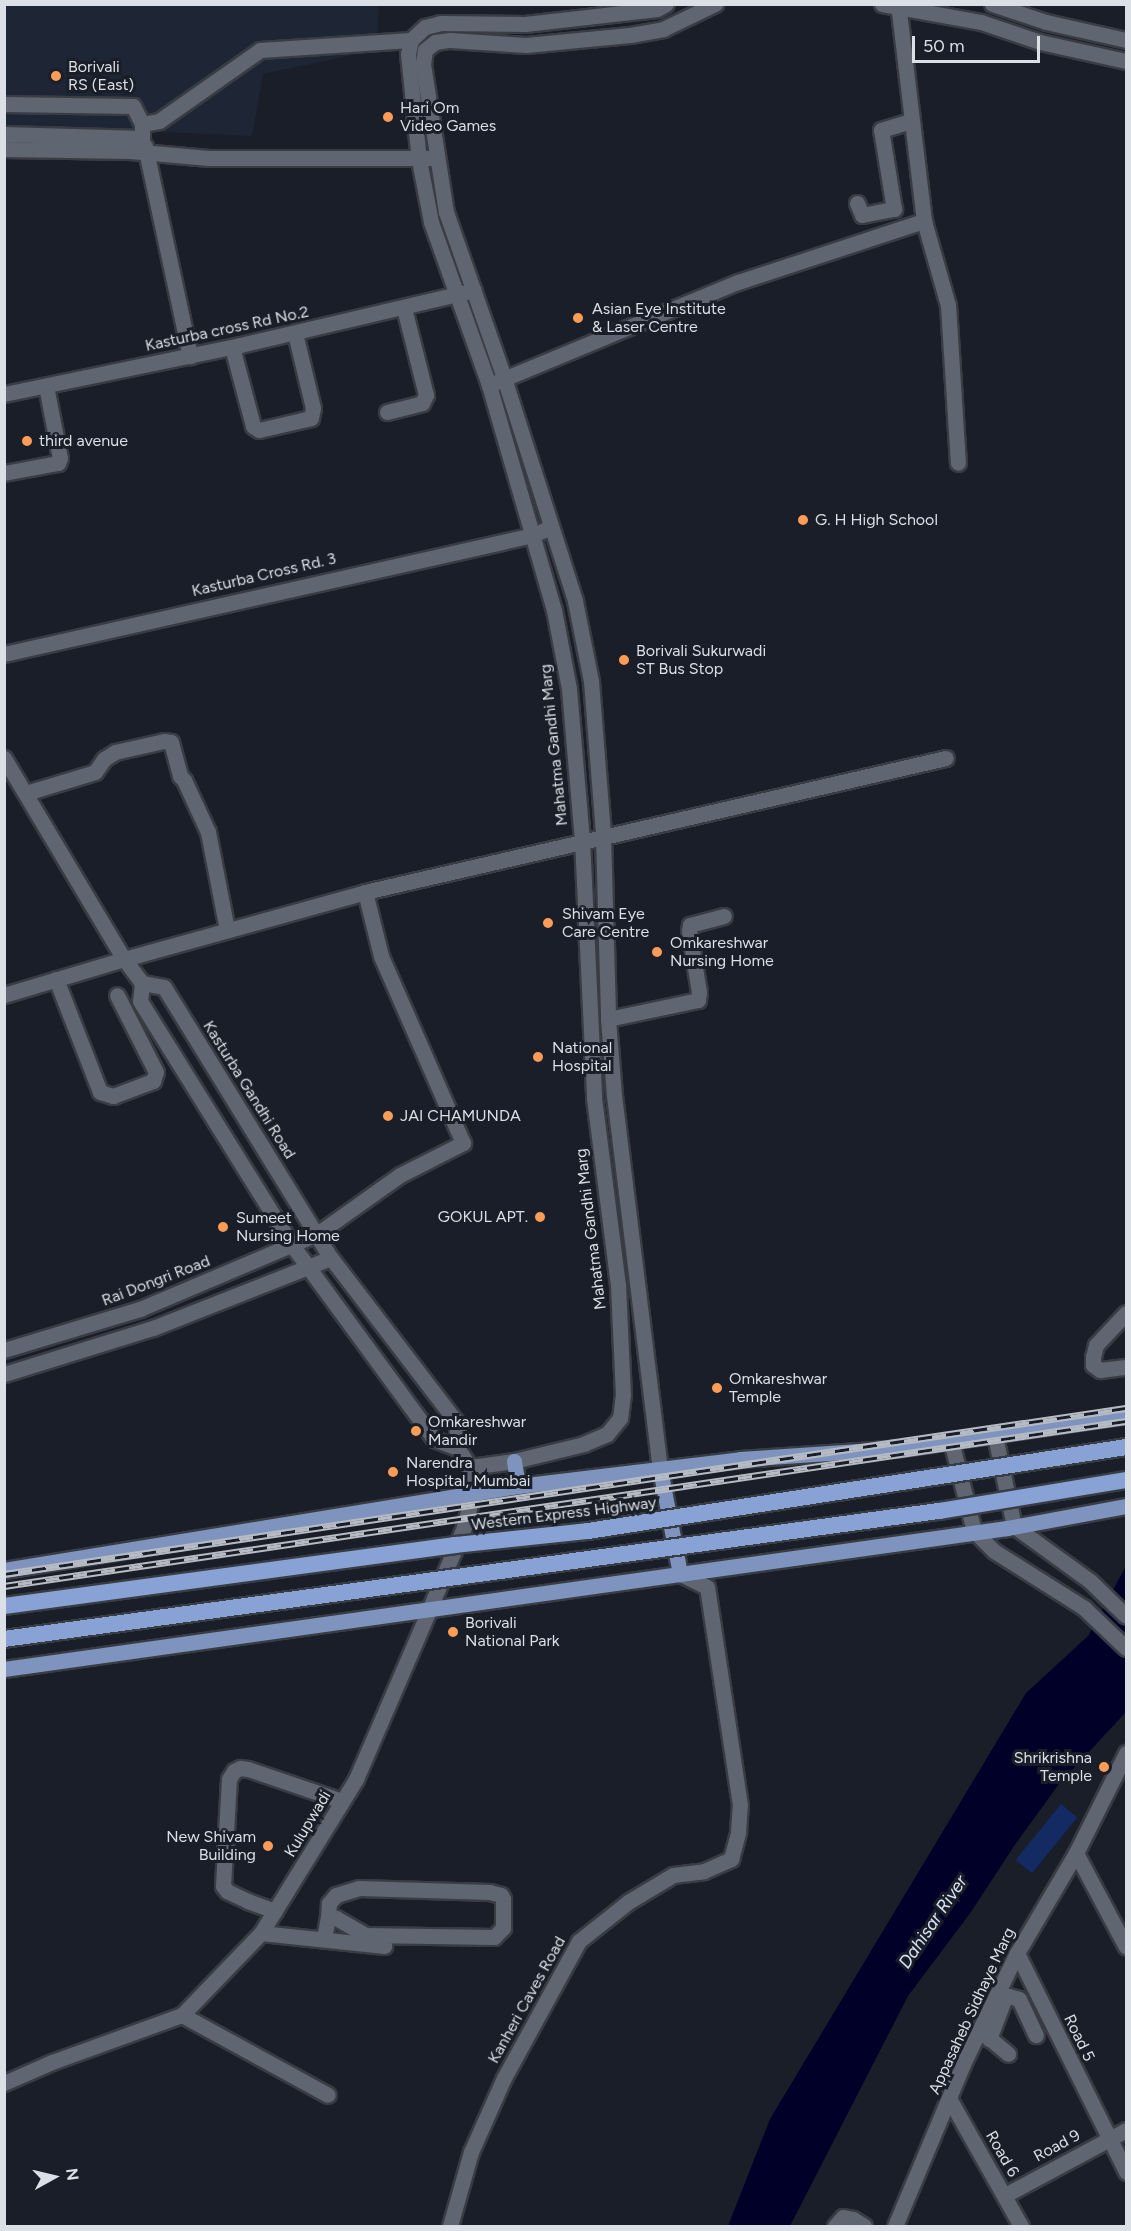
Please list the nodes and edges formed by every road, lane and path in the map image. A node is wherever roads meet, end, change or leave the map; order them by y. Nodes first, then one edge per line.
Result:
1 (715, 4) edge
2 (882, 4) edge
3 (992, 4) edge
4 (898, 6) edge
5 (661, 7) edge
6 (1046, 22) junction
7 (525, 24) junction
8 (664, 28) junction
9 (411, 40) junction
10 (1126, 40) edge
11 (1040, 42) junction
12 (526, 45) junction
13 (425, 50) junction
14 (1126, 61) edge
15 (4, 104) edge
16 (910, 121) junction
17 (142, 131) junction
18 (4, 134) edge
19 (4, 149) edge
20 (148, 153) junction
21 (437, 158) junction
22 (419, 160) junction
23 (856, 203) dead end
24 (924, 221) junction
25 (474, 290) junction
26 (456, 296) junction
27 (404, 308) junction
28 (295, 333) junction
29 (232, 347) junction
30 (189, 356) junction
31 (504, 378) junction
32 (489, 385) junction
33 (46, 386) junction
34 (4, 394) edge
35 (387, 412) dead end
36 (958, 463) dead end
37 (4, 473) edge
38 (551, 526) junction
39 (533, 535) junction
40 (4, 654) edge
41 (4, 758) edge
42 (946, 758) dead end
43 (26, 794) junction
44 (603, 835) junction
45 (582, 840) junction
46 (365, 892) junction
47 (724, 916) dead end
48 (227, 930) junction
49 (124, 959) junction
50 (56, 980) junction
51 (142, 983) junction
52 (4, 995) edge
53 (117, 995) dead end
54 (608, 1018) junction
55 (317, 1234) junction
56 (292, 1245) junction
57 (331, 1258) junction
58 (308, 1269) junction
59 (1126, 1313) edge
60 (33, 1342) junction
61 (4, 1350) edge
62 (38, 1364) junction
63 (1126, 1367) edge
64 (4, 1374) edge
65 (1126, 1415) edge
66 (995, 1436) junction
67 (951, 1441) junction
68 (1126, 1447) edge
69 (457, 1448) junction
70 (514, 1461) junction
71 (470, 1467) junction
72 (660, 1469) junction
73 (1126, 1480) edge
74 (518, 1486) junction
75 (473, 1493) junction
76 (1126, 1494) edge
77 (1122, 1507) edge
78 (1014, 1526) junction
79 (974, 1531) junction
80 (4, 1570) edge
81 (680, 1574) junction
82 (4, 1606) edge
83 (429, 1610) junction
84 (1126, 1616) edge
85 (4, 1639) edge
86 (1126, 1648) edge
87 (4, 1669) edge
88 (1126, 1753) edge
89 (342, 1801) junction
90 (1076, 1853) junction
91 (275, 1911) junction
92 (327, 1917) junction
93 (261, 1933) junction
94 (324, 1939) junction
95 (384, 1946) dead end
96 (1126, 1946) edge
97 (1017, 1953) junction
98 (1042, 2004) junction
99 (182, 2014) junction
100 (1026, 2016) junction
101 (984, 2035) junction
102 (1036, 2035) dead end
103 (1008, 2054) dead end
104 (4, 2083) edge
105 (328, 2095) dead end
106 (950, 2100) junction
107 (1126, 2130) edge
108 (1109, 2138) junction
109 (1126, 2172) edge
110 (1005, 2195) junction
111 (450, 2226) edge
112 (836, 2226) edge
113 (864, 2226) edge
114 (895, 2226) edge
115 (1022, 2226) edge

1 - 8 street
2 - 4 street
3 - 6 street
4 - 11 street
4 - 16 street
5 - 7 street
5 - 8 street
6 - 10 street
6 - 11 street
7 - 9 street
7 - 12 street
8 - 12 street
9 - 13 street
9 - 17 street
9 - 22 street, Mahatma Gandhi Marg
11 - 14 street
12 - 13 street
13 - 21 street
15 - 17 street
16 - 23 street
16 - 24 street
17 - 18 street
17 - 20 street
19 - 20 street
20 - 22 street
20 - 30 street
21 - 22 street
21 - 25 street
22 - 26 street, Mahatma Gandhi Marg
24 - 31 street
24 - 36 street
25 - 26 street, Kasturba cross Rd No.2
25 - 31 street
26 - 27 street, Kasturba cross Rd No.2
26 - 32 street, Mahatma Gandhi Marg
27 - 28 street, Kasturba cross Rd No.2
27 - 35 street
28 - 29 street, Kasturba cross Rd No.2
28 - 29 street
29 - 30 street, Kasturba cross Rd No.2
30 - 33 street, Kasturba cross Rd No.2
31 - 32 street
31 - 38 street
32 - 39 street, Mahatma Gandhi Marg
33 - 34 street, Kasturba cross Rd No.2
33 - 37 street
38 - 39 street, Kasturba Cross Rd. 3
38 - 44 street
39 - 40 street, Kasturba Cross Rd. 3
39 - 45 street, Mahatma Gandhi Marg
41 - 43 street
42 - 44 street
43 - 48 street
43 - 49 street
44 - 45 street
44 - 54 street
45 - 46 street
45 - 70 street, Mahatma Gandhi Marg
46 - 48 street
46 - 55 street, Rai Dongri Road
47 - 54 street
48 - 49 street
49 - 50 street
49 - 51 street
50 - 52 street
50 - 53 street
51 - 55 street, Kasturba Gandhi Road
51 - 56 street
54 - 72 street
55 - 56 street, Rai Dongri Road
55 - 57 street, Kasturba Gandhi Road
56 - 58 street
56 - 60 street, Rai Dongri Road
57 - 58 street
57 - 69 street, Kasturba Gandhi Road
58 - 62 street
58 - 69 street
59 - 63 street
60 - 61 street, Rai Dongri Road
60 - 62 street
62 - 64 street
65 - 66 main road
66 - 67 main road
66 - 78 street
67 - 72 main road
67 - 79 street
68 - 82 highway, Western Express Highway, bridge
69 - 71 street, Kulupwadi
70 - 71 street, Mahatma Gandhi Marg
70 - 74 main road
71 - 75 street, Kulupwadi
72 - 74 main road
72 - 81 main road
73 - 85 highway, bridge
74 - 75 main road
75 - 80 main road
75 - 83 street, Kulupwadi
76 - 77 main road
77 - 78 main road
78 - 79 main road
78 - 84 street
79 - 81 main road
79 - 86 street
81 - 83 main road
81 - 111 street, Kanheri Caves Road
83 - 87 main road
83 - 89 street, Kulupwadi
88 - 90 street, Appasaheb Sidhaye Marg
89 - 91 street, Kulupwadi
89 - 91 street
90 - 96 street
90 - 97 street, Appasaheb Sidhaye Marg
91 - 93 street, Kulupwadi
92 - 92 street
92 - 94 street
93 - 94 street
93 - 99 street, Kulupwadi
94 - 95 street
97 - 98 street, Road 5
97 - 101 street, Appasaheb Sidhaye Marg
98 - 100 street
98 - 108 street, Road 5
99 - 104 street, Kulupwadi
99 - 105 street
100 - 101 street
100 - 102 street
101 - 103 street
101 - 106 street, Appasaheb Sidhaye Marg
106 - 110 street, Road 6
106 - 114 street, Appasaheb Sidhaye Marg
107 - 108 street, Road 9
108 - 109 street, Road 5
108 - 110 street, Road 9
110 - 115 street, Road 6
112 - 113 street

